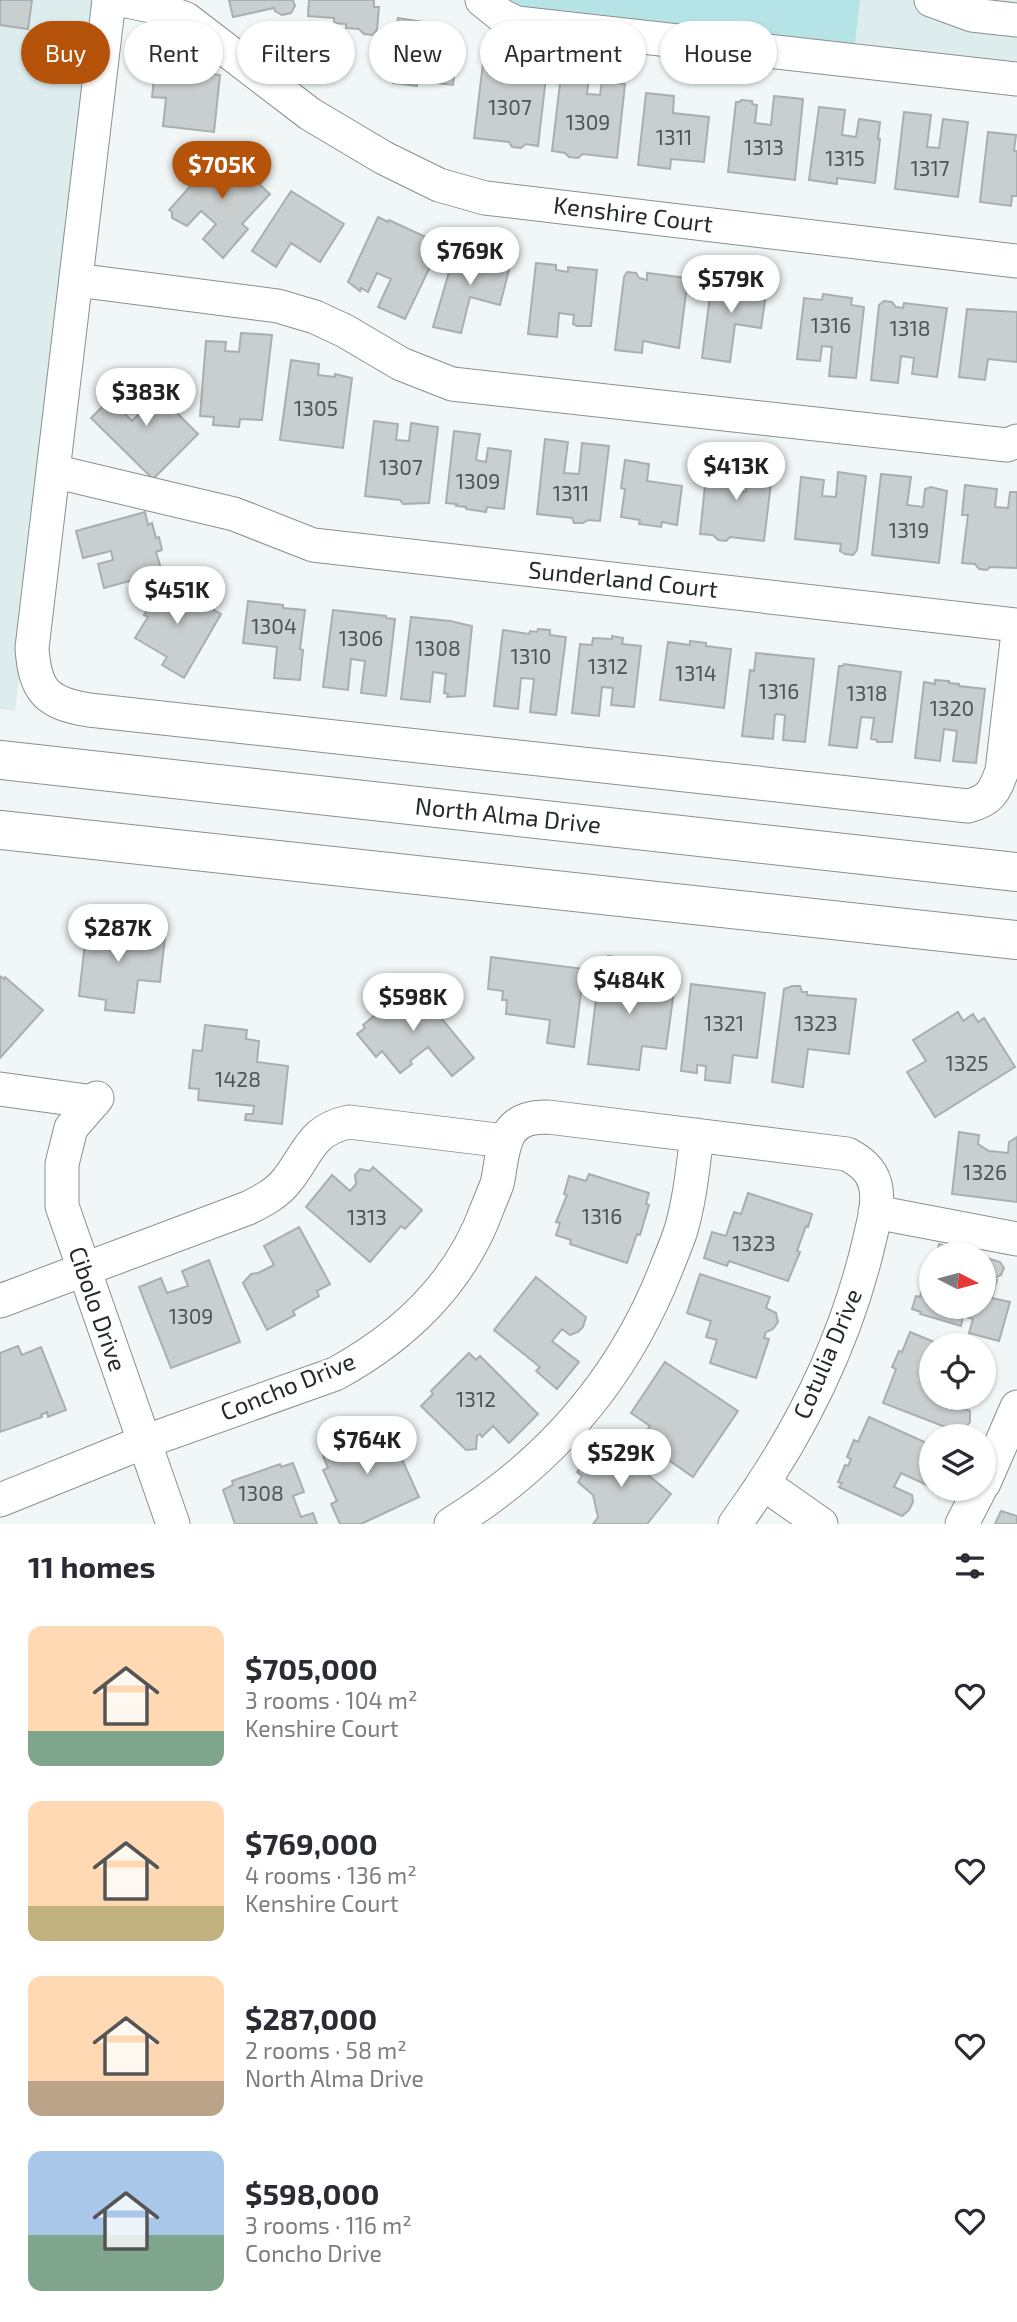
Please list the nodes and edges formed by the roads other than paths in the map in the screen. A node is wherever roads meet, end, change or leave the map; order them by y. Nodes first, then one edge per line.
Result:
1 (109, 0) edge
2 (122, 0) edge
3 (482, 0) edge
4 (932, 0) edge
5 (1004, 13) edge
6 (1017, 79) edge
7 (1017, 261) edge
8 (76, 280) junction
9 (1017, 441) edge
10 (53, 471) junction
11 (1017, 625) edge
12 (1017, 641) edge
13 (0, 760) edge
14 (0, 830) edge
15 (1017, 872) edge
16 (1017, 940) edge
17 (0, 1089) edge
18 (697, 1135) junction
19 (505, 1141) junction
20 (875, 1212) junction
21 (1017, 1240) edge
22 (83, 1269) junction
23 (0, 1301) edge
24 (1017, 1406) edge
25 (144, 1442) junction
26 (996, 1455) edge
27 (764, 1484) junction
28 (0, 1500) edge
29 (974, 1501) edge
30 (173, 1524) edge
31 (451, 1524) edge
32 (735, 1524) edge
33 (821, 1524) edge
34 (962, 1524) edge

1 - 8 street
2 - 7 street, Kenshire Court
3 - 6 street
4 - 5 street
8 - 9 street
8 - 10 street
10 - 11 street, Sunderland Court
10 - 12 street
13 - 15 main road, North Alma Drive
14 - 16 main road
17 - 22 street, Cibolo Drive
18 - 19 street
18 - 20 street, Cotulia Drive
18 - 31 street
19 - 22 street
19 - 25 street, Concho Drive
20 - 21 street
20 - 27 street, Cotulia Drive
22 - 23 street
22 - 25 street, Cibolo Drive
24 - 26 street
25 - 28 street, Concho Drive
25 - 30 street, Cibolo Drive
27 - 32 street, Cotulia Drive
27 - 33 street
29 - 34 street

